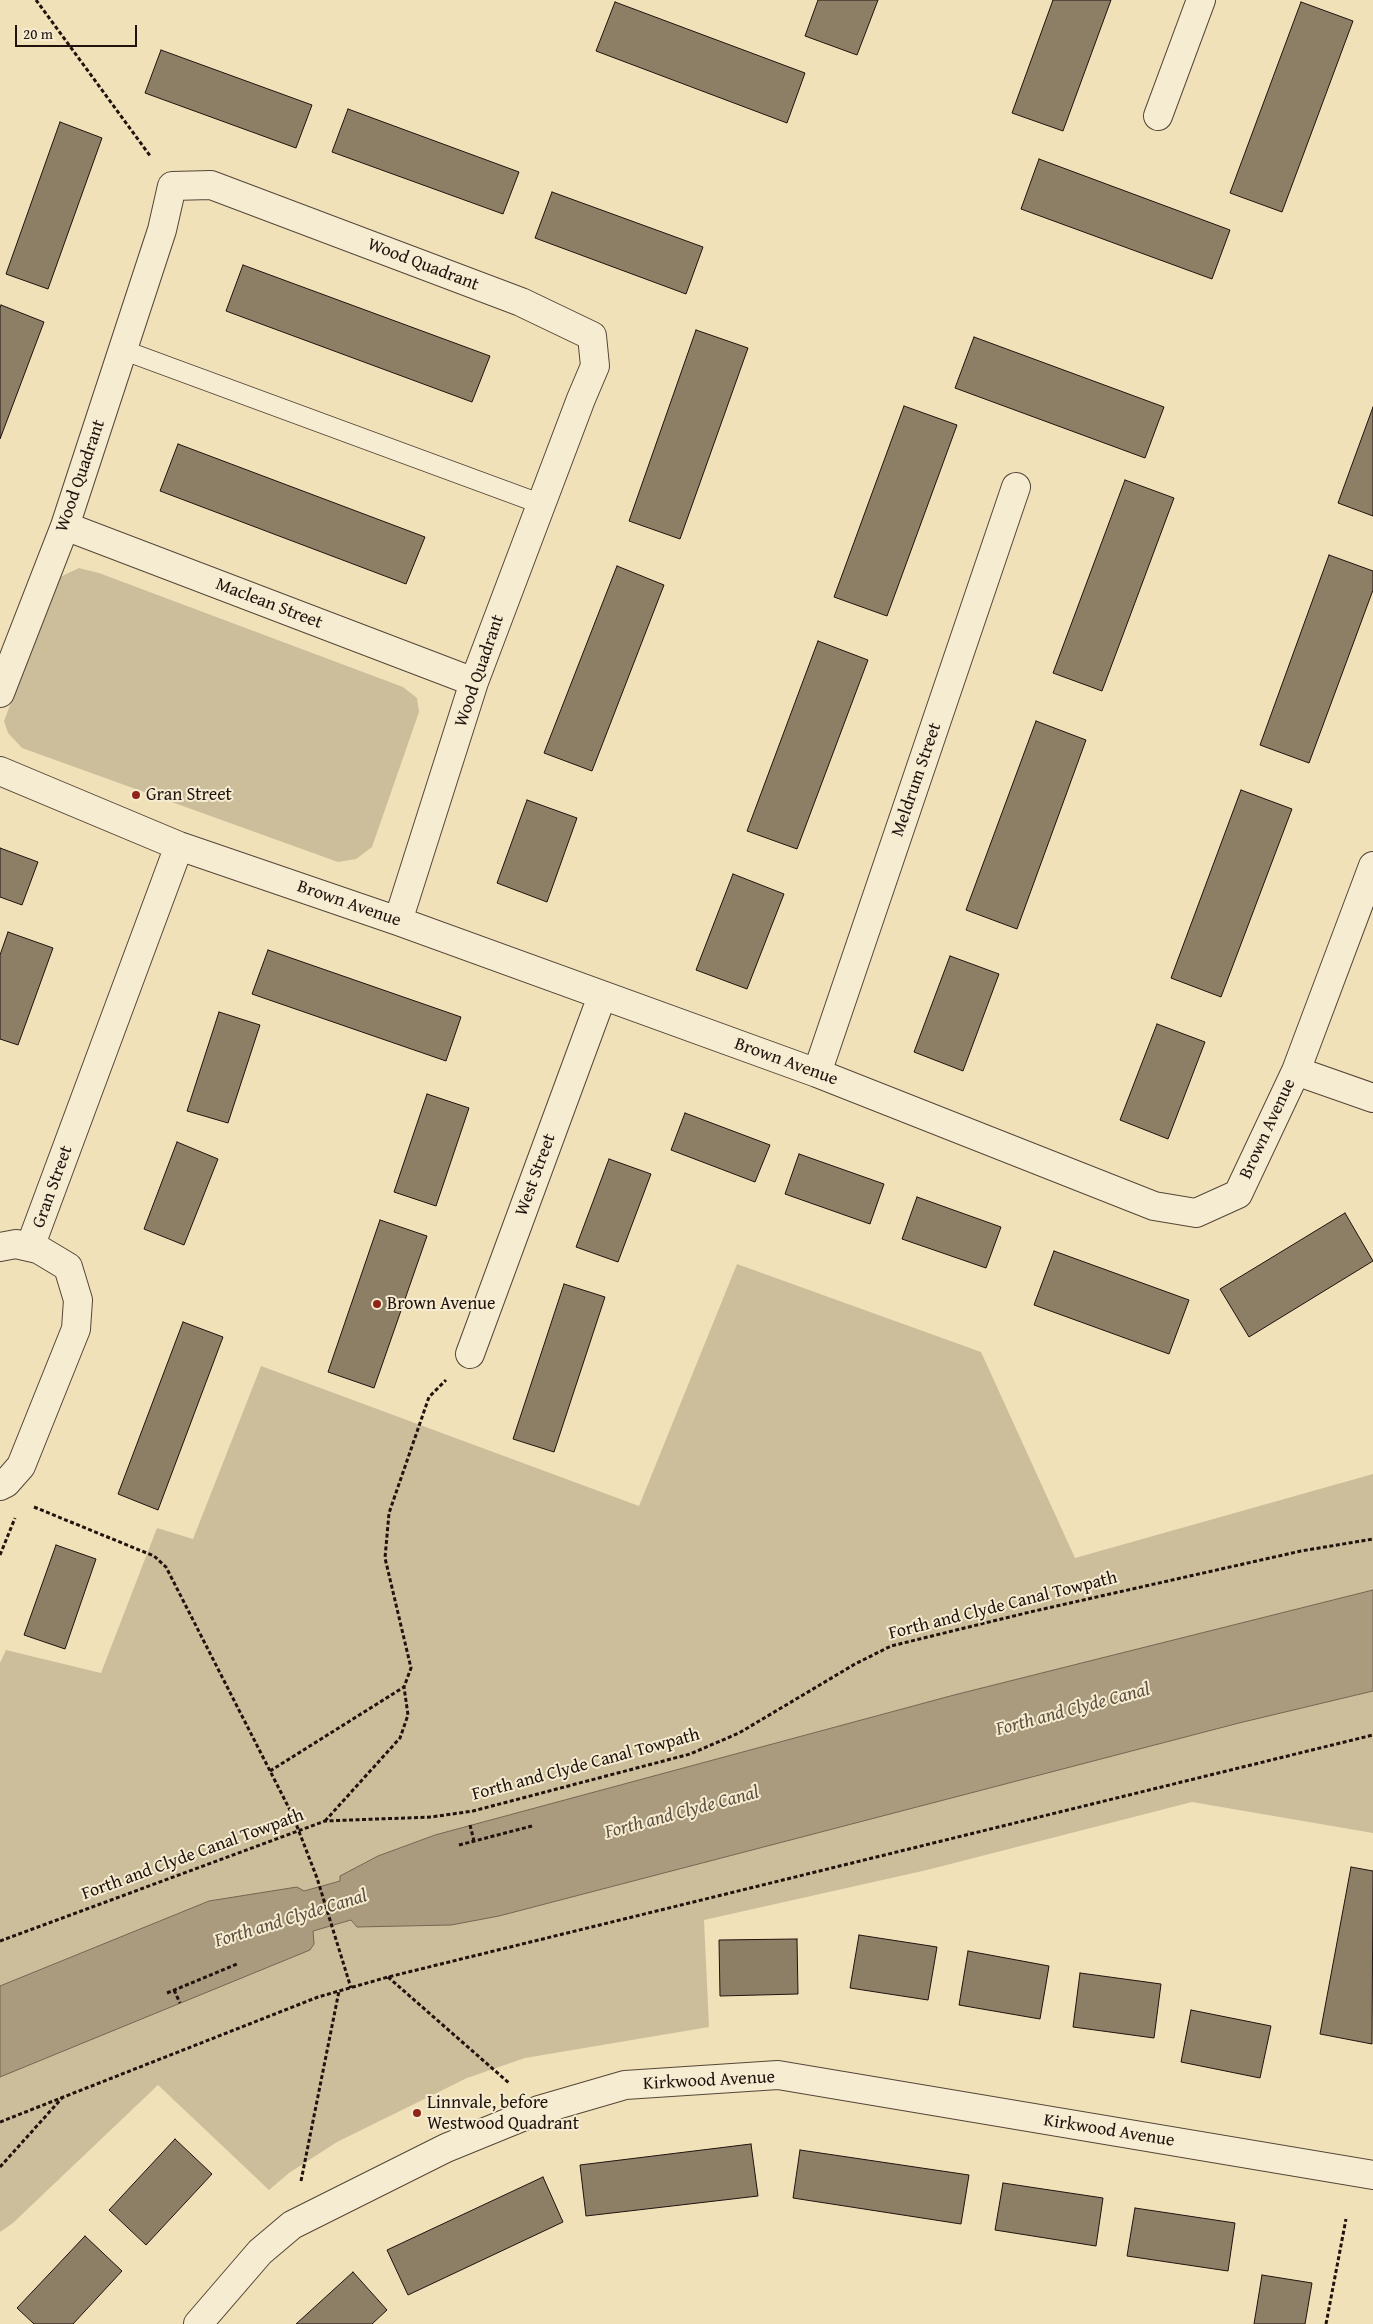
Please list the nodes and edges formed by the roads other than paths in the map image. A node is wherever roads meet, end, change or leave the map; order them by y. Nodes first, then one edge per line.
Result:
1 (1201, 0) edge
2 (1158, 116) dead end
3 (123, 350) junction
4 (1016, 487) dead end
5 (541, 504) junction
6 (65, 526) junction
7 (474, 682) junction
8 (0, 693) edge
9 (0, 771) edge
10 (179, 846) junction
11 (1373, 866) edge
12 (398, 921) junction
13 (602, 996) junction
14 (1296, 1071) junction
15 (817, 1072) junction
16 (1373, 1098) edge
17 (30, 1247) junction
18 (0, 1248) edge
19 (470, 1354) road end
20 (13, 1484) edge
21 (1373, 2175) edge
22 (198, 2324) edge

1 - 2 street
3 - 5 lane
3 - 5 street, Wood Quadrant
3 - 6 street, Wood Quadrant
4 - 15 street, Meldrum Street
5 - 7 street, Wood Quadrant
6 - 7 street, Maclean Street
6 - 8 street, Wood Quadrant
7 - 12 street, Wood Quadrant
9 - 10 street, Brown Avenue
10 - 12 street, Brown Avenue
10 - 17 street, Gran Street
11 - 14 street, Brown Avenue
12 - 13 street, Brown Avenue
13 - 15 street, Brown Avenue
13 - 19 street, West Street
14 - 15 street, Brown Avenue
14 - 16 street
17 - 18 street, Gran Street
17 - 20 street, Gran Street
21 - 22 street, Kirkwood Avenue

